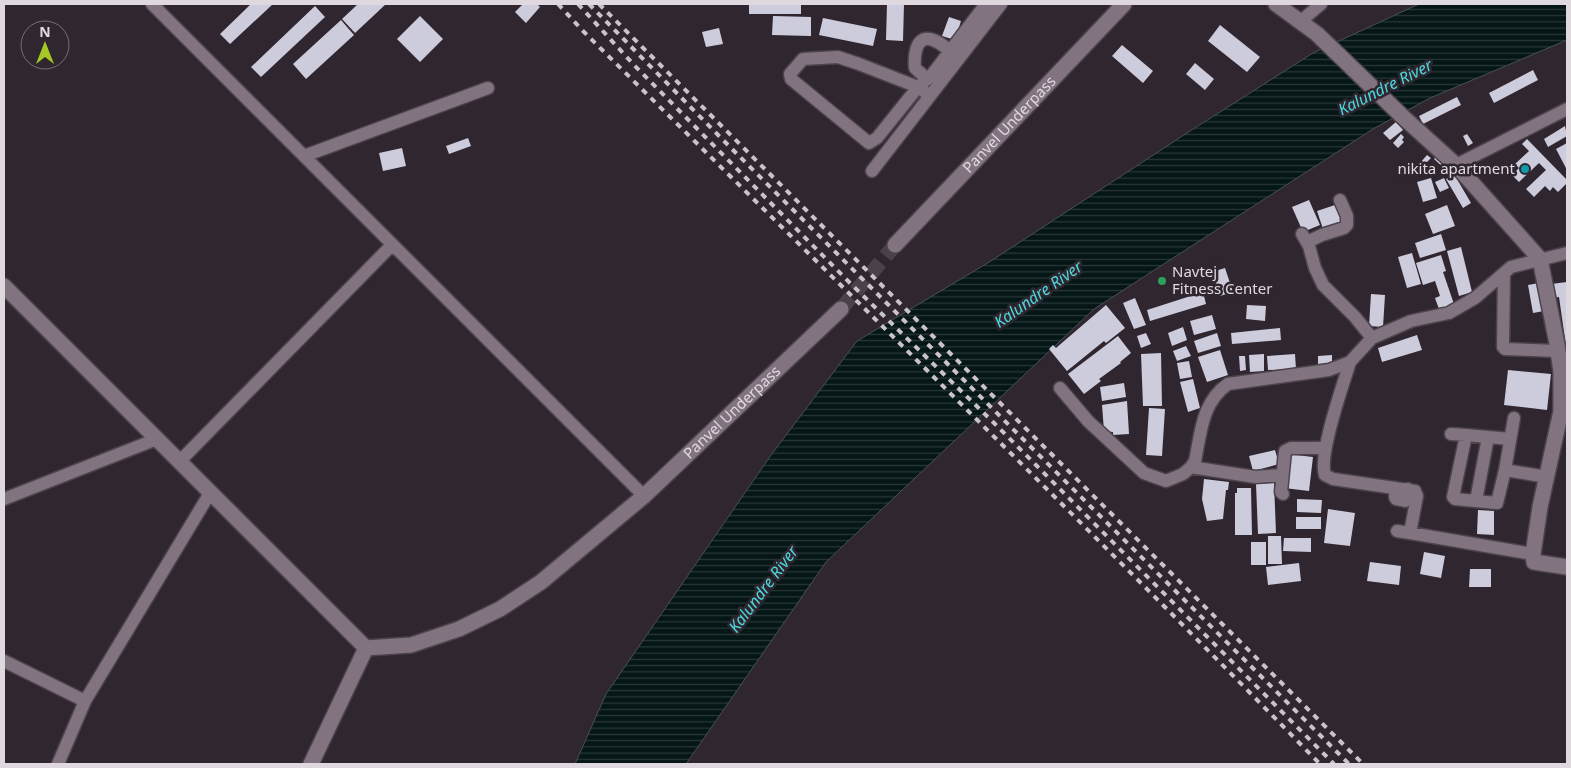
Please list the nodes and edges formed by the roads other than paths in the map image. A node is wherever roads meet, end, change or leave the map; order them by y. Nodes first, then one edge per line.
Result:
1 (152, 4) edge
2 (986, 4) edge
3 (1001, 4) edge
4 (1124, 4) edge
5 (1276, 4) edge
6 (1321, 4) edge
7 (1301, 22) junction
8 (950, 50) junction
9 (923, 83) junction
10 (488, 88) dead end
11 (930, 96) junction
12 (1567, 109) edge
13 (877, 138) junction
14 (890, 148) junction
15 (304, 156) junction
16 (1456, 165) junction
17 (872, 171) dead end
18 (1340, 200) dead end
19 (392, 245) junction
20 (895, 245) tunnel mouth
21 (1567, 253) edge
22 (1540, 259) junction
23 (1504, 273) junction
24 (4, 286) edge
25 (842, 309) tunnel mouth
26 (1372, 338) junction
27 (1558, 351) junction
28 (1350, 362) junction
29 (1060, 388) dead end
30 (1564, 402) edge
31 (1514, 418) dead end
32 (1451, 434) dead end
33 (1466, 436) junction
34 (1488, 437) junction
35 (157, 439) junction
36 (1510, 439) junction
37 (1325, 448) junction
38 (179, 462) junction
39 (1191, 467) junction
40 (1505, 470) junction
41 (1282, 475) junction
42 (1547, 477) junction
43 (210, 493) junction
44 (1282, 494) dead end
45 (644, 496) junction
46 (4, 499) edge
47 (1476, 502) junction
48 (1397, 531) dead end
49 (1410, 533) junction
50 (1533, 554) junction
51 (1567, 567) edge
52 (366, 648) junction
53 (4, 661) edge
54 (85, 701) junction
55 (58, 764) edge
56 (311, 764) edge

1 - 15 street
2 - 8 street
3 - 11 street
4 - 20 main road, Panvel Underpass
5 - 7 main road
6 - 7 street
7 - 16 main road
8 - 9 street
8 - 9 street
9 - 11 street
9 - 13 street
9 - 13 street
10 - 15 street
11 - 14 street
12 - 16 street
13 - 14 street
14 - 17 street
15 - 19 street
16 - 22 main road
18 - 26 street
19 - 38 street
19 - 45 street
21 - 22 street
22 - 23 street
22 - 27 main road
23 - 26 street
23 - 27 street
24 - 35 main road
25 - 45 main road, Panvel Underpass
26 - 28 street
27 - 30 main road
28 - 37 street
28 - 39 street
29 - 39 street
30 - 42 main road
31 - 36 street
32 - 33 street
33 - 34 street
33 - 47 street
34 - 36 street
34 - 47 street
35 - 38 main road
35 - 46 street
36 - 40 street
37 - 41 street
37 - 49 street
38 - 43 main road
39 - 41 street
40 - 42 street
40 - 47 street
41 - 44 street
42 - 50 main road
43 - 52 main road
43 - 54 street
45 - 52 main road, Panvel Underpass
48 - 49 street
49 - 50 street
50 - 51 main road
52 - 56 main road
53 - 54 street
54 - 55 street

